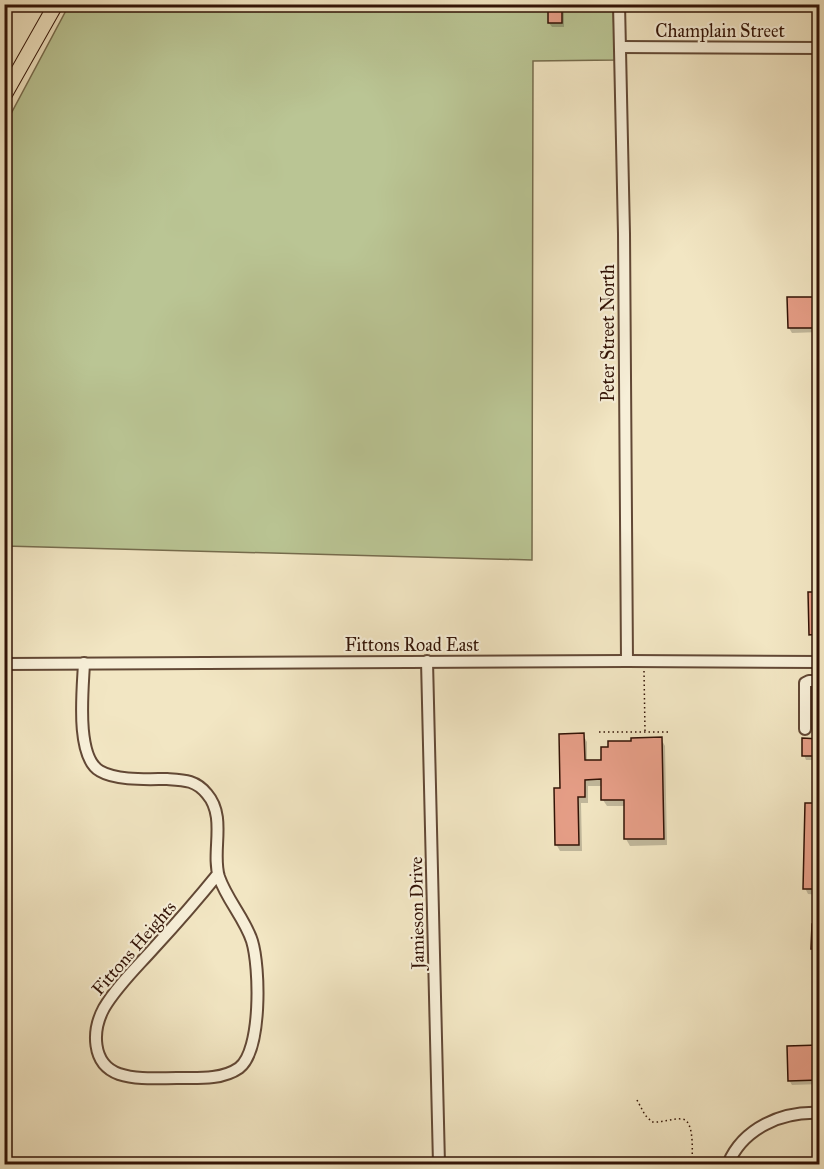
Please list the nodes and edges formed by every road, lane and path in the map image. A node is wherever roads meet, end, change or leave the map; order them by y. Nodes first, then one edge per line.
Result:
1 (56, 4) edge
2 (619, 4) edge
3 (620, 47) junction
4 (819, 48) edge
5 (4, 96) edge
6 (427, 661) junction
7 (627, 661) junction
8 (819, 662) edge
9 (84, 663) junction
10 (4, 664) edge
11 (644, 667) dead end
12 (819, 681) edge
13 (805, 729) dead end
14 (645, 731) junction
15 (599, 732) dead end
16 (670, 732) dead end
17 (218, 874) junction
18 (637, 1100) dead end
19 (819, 1113) edge
20 (439, 1164) edge
21 (692, 1164) edge
22 (728, 1164) edge

1 - 5 main road
2 - 3 street, Peter Street North
3 - 4 street, Champlain Street
3 - 7 street, Peter Street North
6 - 7 street, Fittons Road East
6 - 9 street, Fittons Road East
6 - 20 street, Jamieson Drive
7 - 8 street, Fittons Road East
9 - 10 street, Fittons Road East
9 - 17 street, Fittons Heights
11 - 14 path
12 - 13 street
14 - 15 path
14 - 16 path
17 - 17 street, Fittons Heights
18 - 21 path
19 - 22 street

